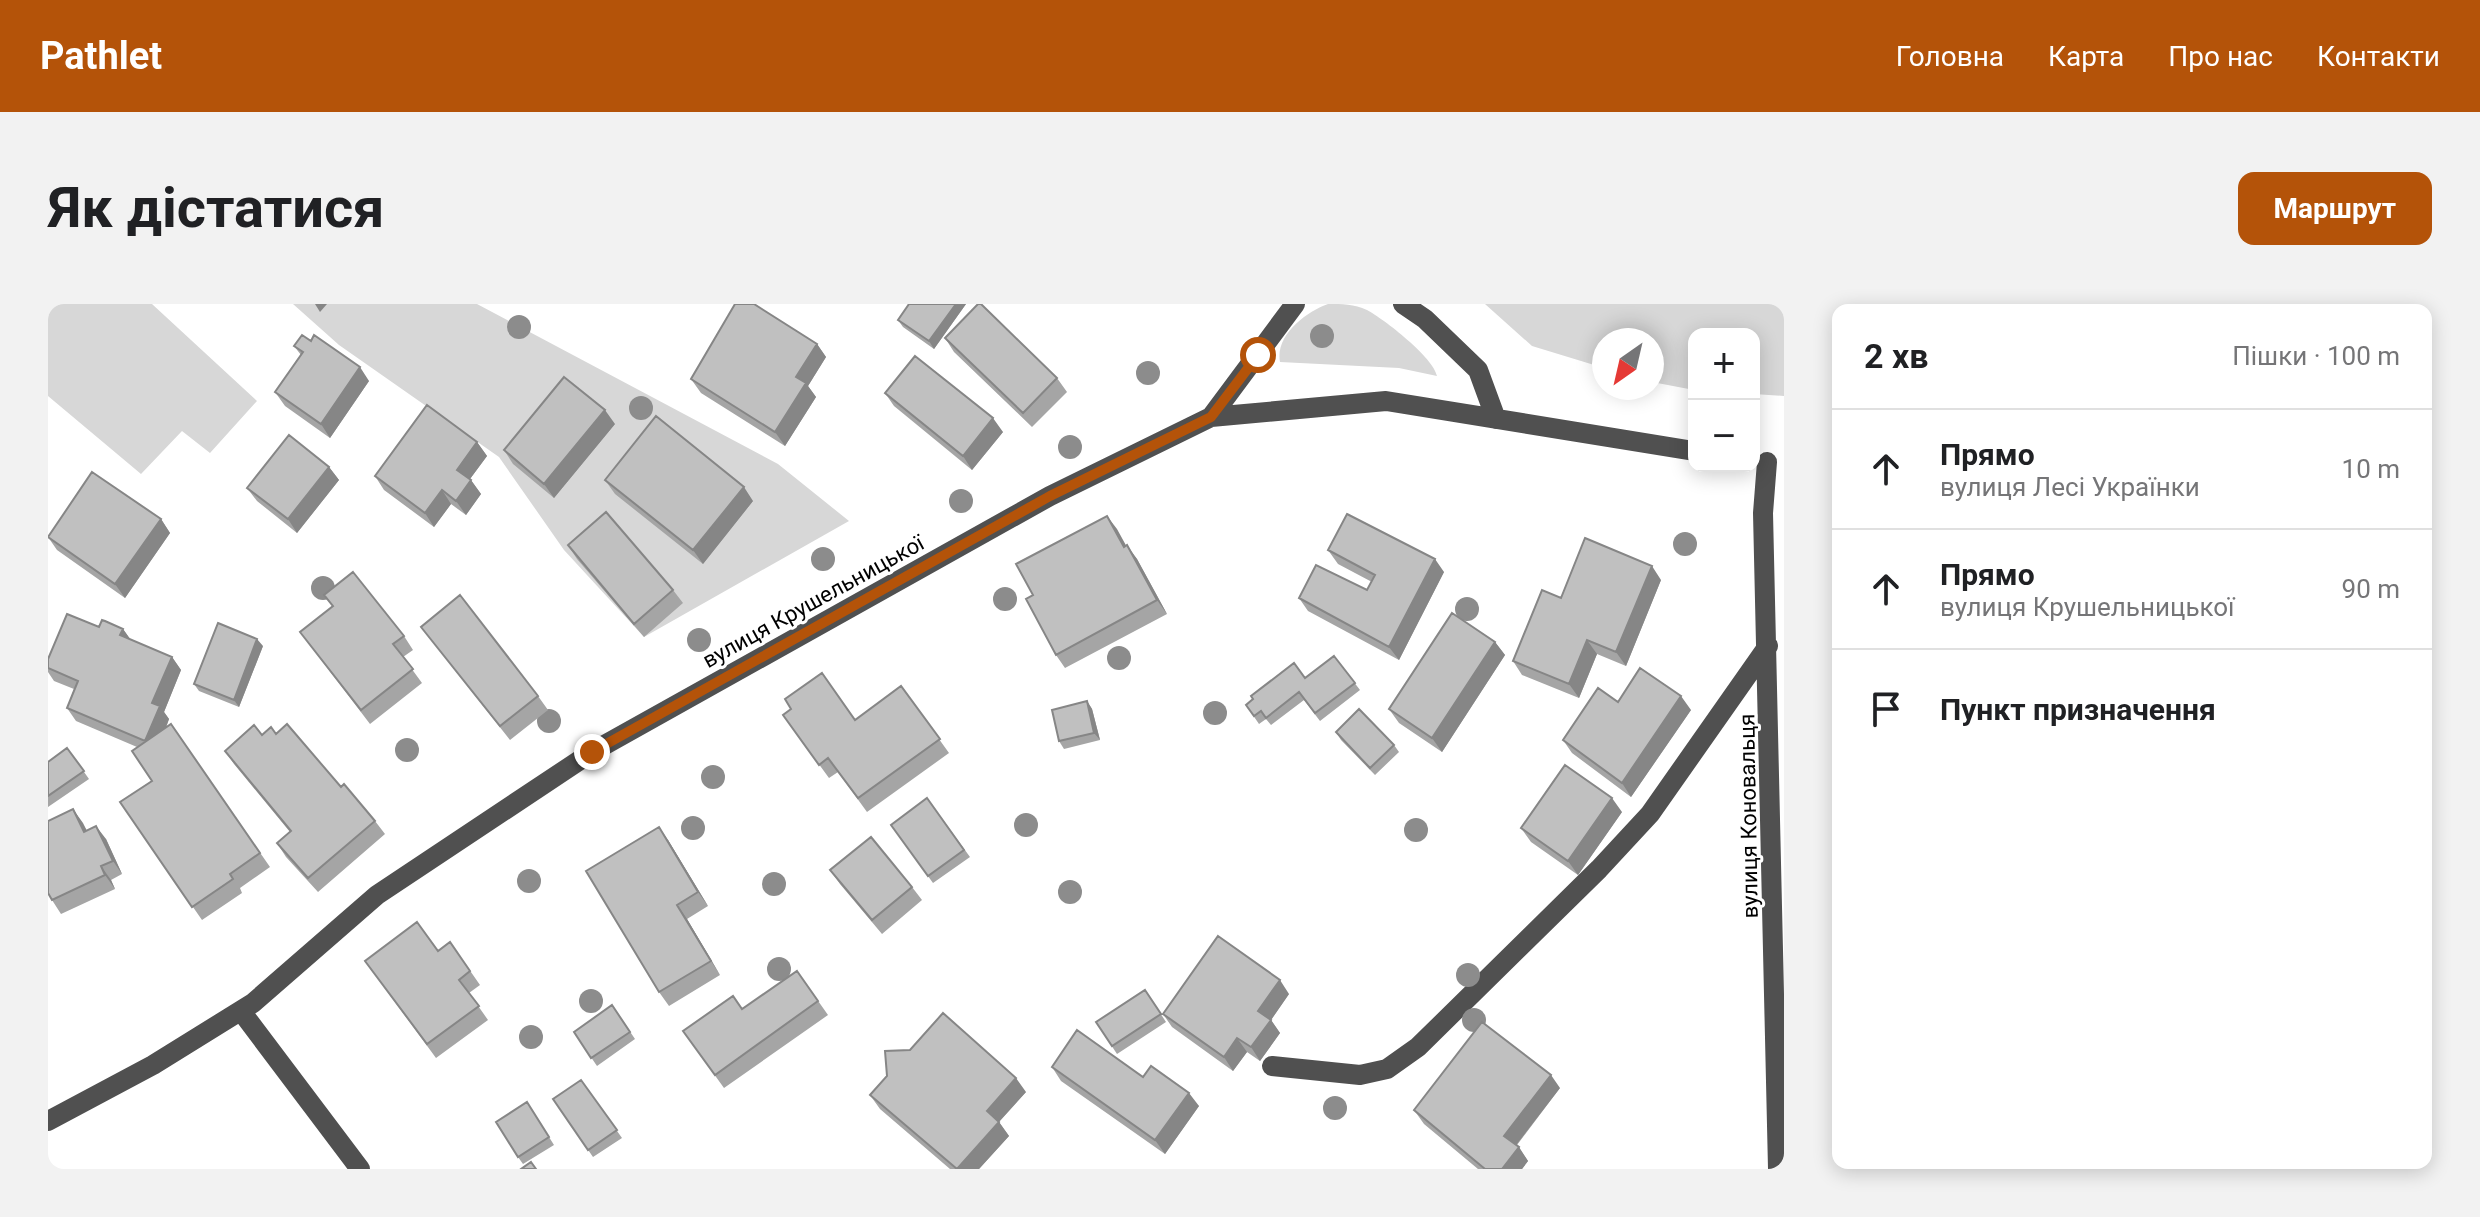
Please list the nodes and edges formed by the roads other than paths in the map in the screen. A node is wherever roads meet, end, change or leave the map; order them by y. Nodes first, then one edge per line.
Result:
1 (1295, 304) edge
2 (1403, 304) edge
3 (1211, 417) junction
4 (1496, 419) junction
5 (1688, 450) edge
6 (1768, 462) edge
7 (1768, 646) junction
8 (241, 1011) junction
9 (1272, 1066) dead end
10 (48, 1121) edge
11 (360, 1169) edge
12 (1778, 1169) edge

1 - 3 street
2 - 4 street
3 - 4 street, вулиця Крушельницької
3 - 8 street, вулиця Крушельницької
4 - 5 street, вулиця Крушельницької
6 - 7 street, вулиця Коновальця
7 - 9 street
7 - 12 street, вулиця Коновальця
8 - 10 street, вулиця Крушельницької
8 - 11 street

